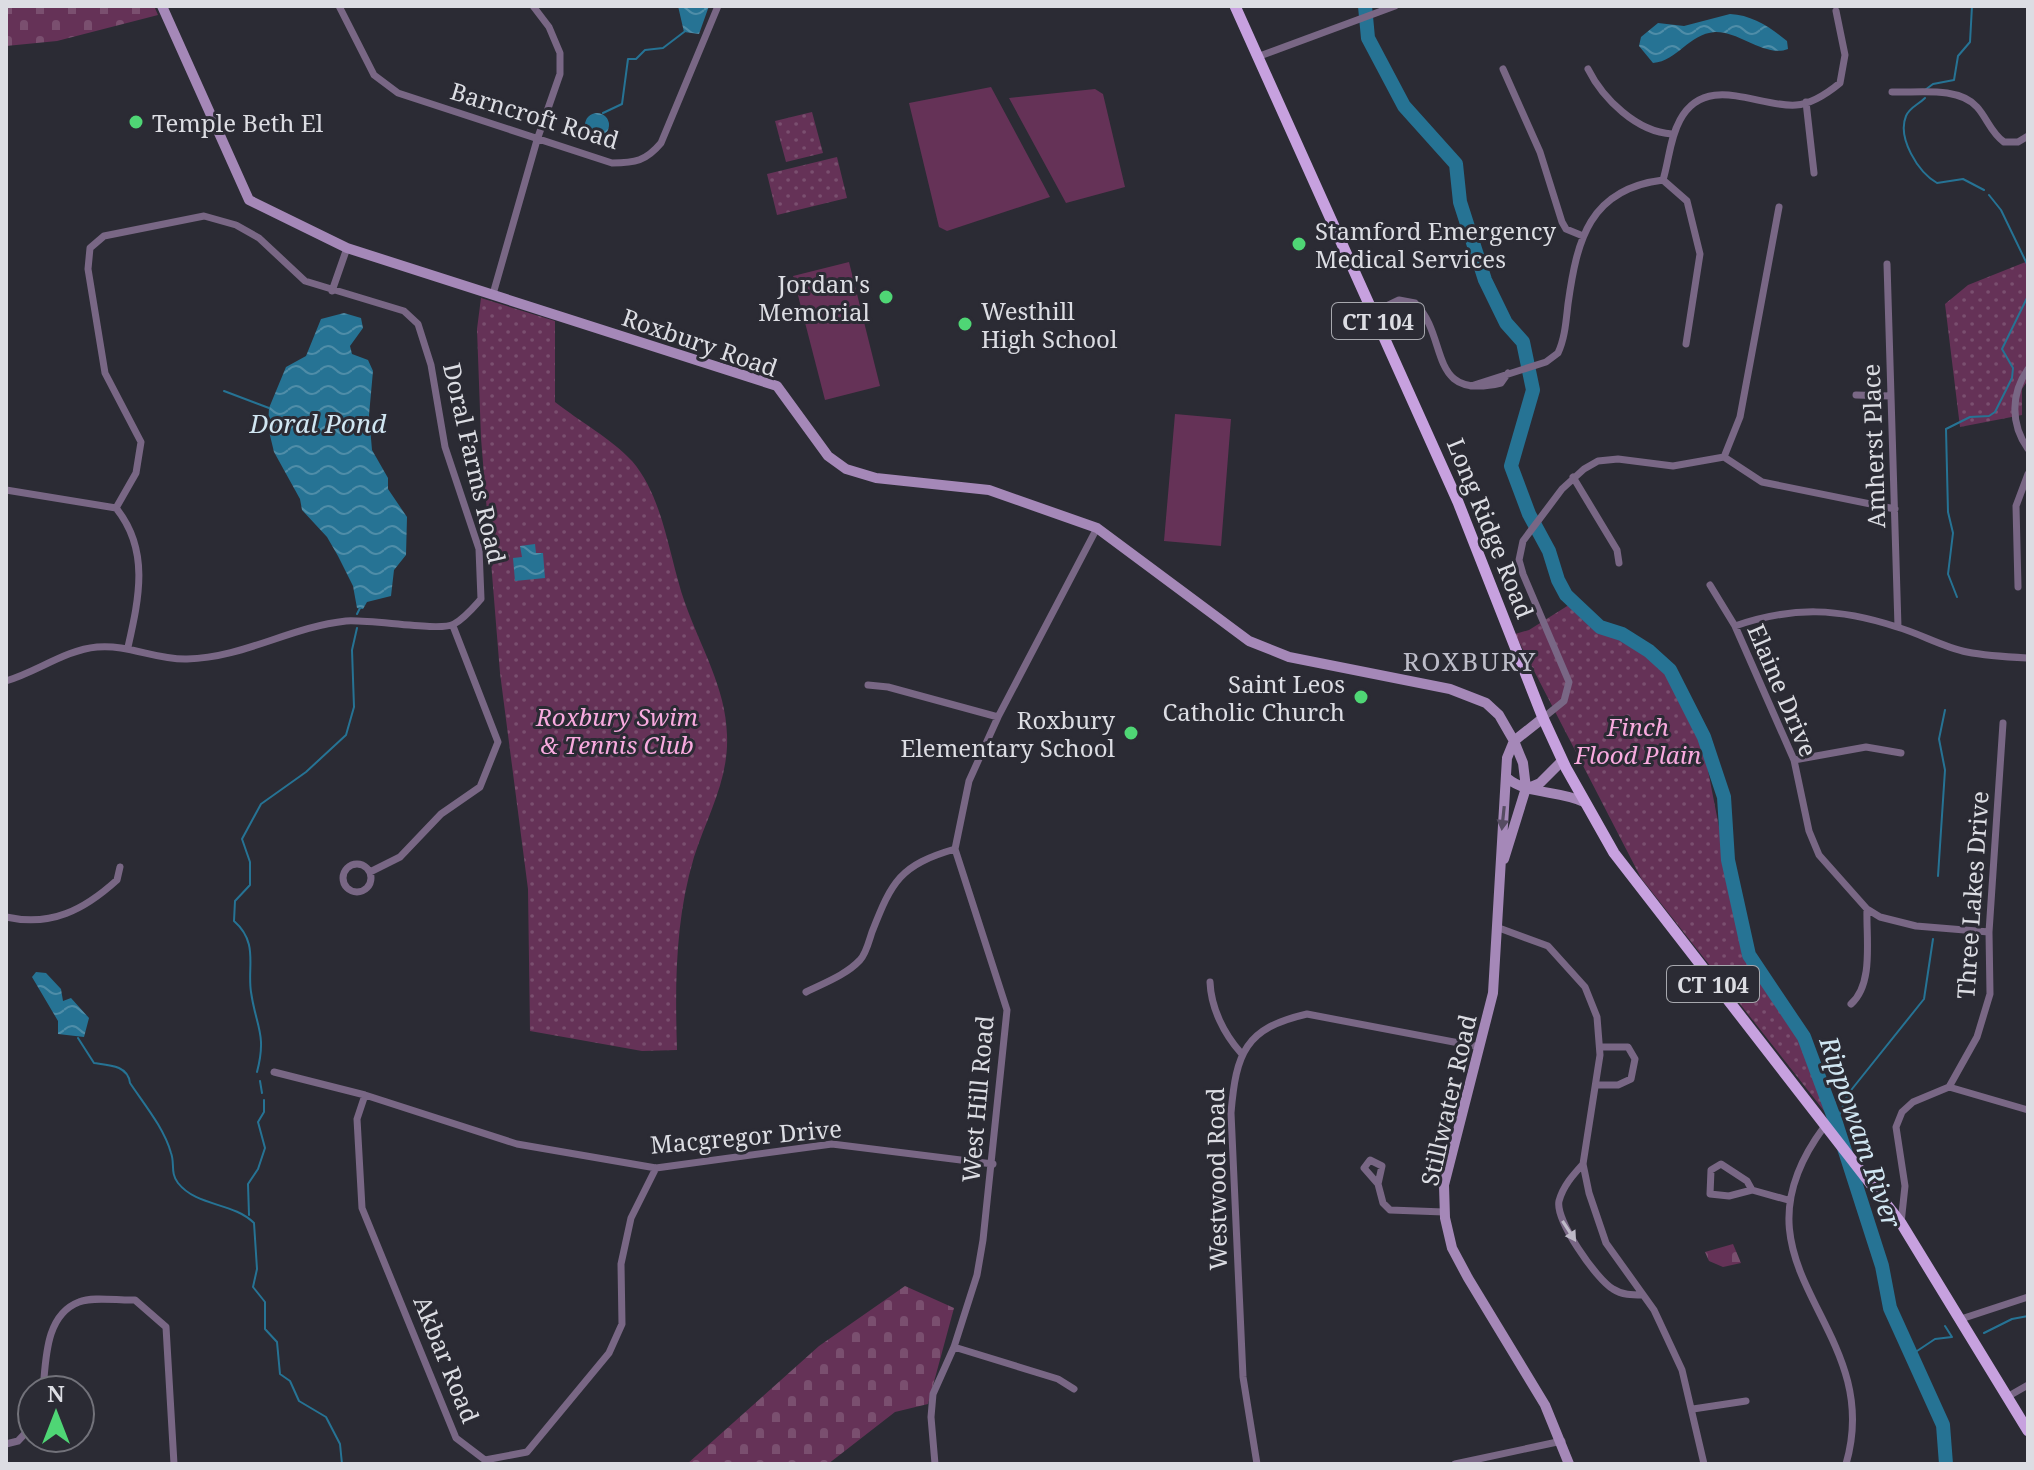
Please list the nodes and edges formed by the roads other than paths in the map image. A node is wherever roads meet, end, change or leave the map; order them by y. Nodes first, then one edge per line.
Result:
1 (162, 6) edge
2 (339, 6) edge
3 (533, 6) edge
4 (718, 6) edge
5 (1235, 6) edge
6 (1392, 7) edge
7 (1836, 11) dead end
8 (1257, 57) junction
9 (1503, 69) dead end
10 (1588, 69) dead end
11 (1892, 92) dead end
12 (1806, 102) junction
13 (1672, 134) junction
14 (2028, 136) edge
15 (537, 140) junction
16 (1814, 173) dead end
17 (1663, 180) junction
18 (1779, 207) dead end
19 (1583, 236) junction
20 (347, 248) junction
21 (1887, 264) dead end
22 (332, 291) junction
23 (493, 294) junction
24 (1374, 312) junction
25 (1686, 344) dead end
26 (2028, 369) edge
27 (1856, 395) dead end
28 (1891, 396) junction
29 (2028, 449) edge
30 (1724, 457) junction
31 (2028, 474) edge
32 (1573, 477) junction
33 (6, 490) edge
34 (116, 508) junction
35 (1895, 509) junction
36 (1097, 528) junction
37 (1619, 563) dead end
38 (1710, 585) dead end
39 (2018, 587) dead end
40 (453, 626) junction
41 (1735, 626) junction
42 (1898, 627) junction
43 (128, 647) junction
44 (2028, 658) edge
45 (6, 681) edge
46 (868, 685) dead end
47 (998, 717) junction
48 (1543, 718) junction
49 (2003, 723) dead end
50 (1514, 741) junction
51 (1901, 753) dead end
52 (1794, 760) junction
53 (1562, 761) junction
54 (1507, 778) junction
55 (1526, 788) junction
56 (1584, 802) junction
57 (955, 849) junction
58 (1504, 859) junction
59 (120, 867) dead end
60 (370, 872) dead end
61 (1867, 909) junction
62 (6, 917) edge
63 (1499, 928) junction
64 (1989, 932) junction
65 (1210, 982) dead end
66 (806, 992) dead end
67 (1851, 1004) dead end
68 (1480, 1047) junction
69 (1600, 1047) junction
70 (1241, 1053) junction
71 (274, 1072) dead end
72 (1597, 1085) junction
73 (1949, 1087) junction
74 (365, 1095) junction
75 (2028, 1110) edge
76 (1824, 1127) junction
77 (993, 1164) junction
78 (1583, 1164) junction
79 (656, 1168) junction
80 (1378, 1184) dead end
81 (1752, 1190) junction
82 (1788, 1200) junction
83 (1444, 1212) junction
84 (1901, 1223) junction
85 (1643, 1295) junction
86 (2028, 1297) edge
87 (1961, 1319) junction
88 (954, 1347) junction
89 (45, 1374) edge
90 (2028, 1385) edge
91 (1074, 1389) dead end
92 (2007, 1397) junction
93 (1746, 1401) dead end
94 (1693, 1409) junction
95 (2028, 1431) edge
96 (1562, 1441) junction
97 (174, 1464) edge
98 (935, 1464) edge
99 (1257, 1464) edge
100 (1455, 1464) edge
101 (1569, 1464) edge
102 (1704, 1464) edge
103 (1846, 1464) edge

1 - 20 street, Roxbury Road
2 - 15 street, Barncroft Road
3 - 15 street
4 - 15 street, Barncroft Road
5 - 8 main road, Long Ridge Road / CT 104
6 - 8 street
7 - 12 street
8 - 24 main road, Long Ridge Road / CT 104
9 - 19 street
10 - 13 street
11 - 14 street
12 - 13 street
12 - 16 street
13 - 17 street
15 - 23 street
17 - 19 street
17 - 25 street
18 - 30 street
19 - 24 street
20 - 22 street
20 - 23 street, Roxbury Road
21 - 28 street, Amherst Place
22 - 34 street, Doral Farms Road
22 - 40 street, Doral Farms Road
23 - 36 street, Roxbury Road
24 - 48 main road, Long Ridge Road / CT 104
26 - 29 street
27 - 28 street
28 - 35 street, Amherst Place
30 - 32 street
30 - 35 street
31 - 39 street
32 - 37 street
32 - 48 street
33 - 34 street
34 - 43 street
35 - 42 street, Amherst Place
36 - 47 street, West Hill Road
36 - 50 street, Roxbury Road
38 - 41 street, Elaine Drive
40 - 43 street
40 - 60 street
41 - 42 street
41 - 52 street, Elaine Drive
42 - 44 street
43 - 45 street
46 - 47 street
47 - 57 street, West Hill Road
48 - 50 street
48 - 53 main road, Long Ridge Road / CT 104
49 - 64 street, Three Lakes Drive
50 - 54 street, Stillwater Road
50 - 55 street, Stillwater Road
51 - 52 street
52 - 61 street, Elaine Drive
53 - 55 street
53 - 56 main road, Long Ridge Road / CT 104
54 - 55 street
54 -> 58 street, Stillwater Road
55 - 56 street
55 - 58 street, Stillwater Road
56 - 76 main road, Long Ridge Road / CT 104
57 - 66 street
57 - 77 street, West Hill Road
58 - 63 street, Stillwater Road
59 - 62 street
61 - 64 street, Elaine Drive
61 - 67 street
63 - 68 street, Stillwater Road
63 - 69 street
64 - 73 street, Three Lakes Drive
65 - 70 street
68 - 70 street
68 - 83 street, Stillwater Road
69 - 72 street
69 - 72 street
70 - 99 street, Westwood Road
71 - 74 street, Macgregor Drive
72 - 78 street
73 - 75 street
73 - 84 street
74 - 79 street, Macgregor Drive
74 - 79 street, Akbar Road
76 - 82 street
76 - 84 main road, Long Ridge Road / CT 104
77 - 79 street, Macgregor Drive
77 - 88 street, West Hill Road
78 - 85 street
78 -> 85 street
80 - 83 street
81 - 81 street
81 - 82 street
82 - 103 street
83 - 96 street, Stillwater Road
84 - 87 main road, Long Ridge Road / CT 104
85 - 94 street
86 - 87 street
87 - 92 main road, Long Ridge Road / CT 104
88 - 91 street
88 - 98 street, West Hill Road
89 - 97 street
90 - 92 street
92 - 95 main road, Long Ridge Road / CT 104
93 - 94 street
94 - 102 street
96 - 100 street
96 - 101 street, Stillwater Road

